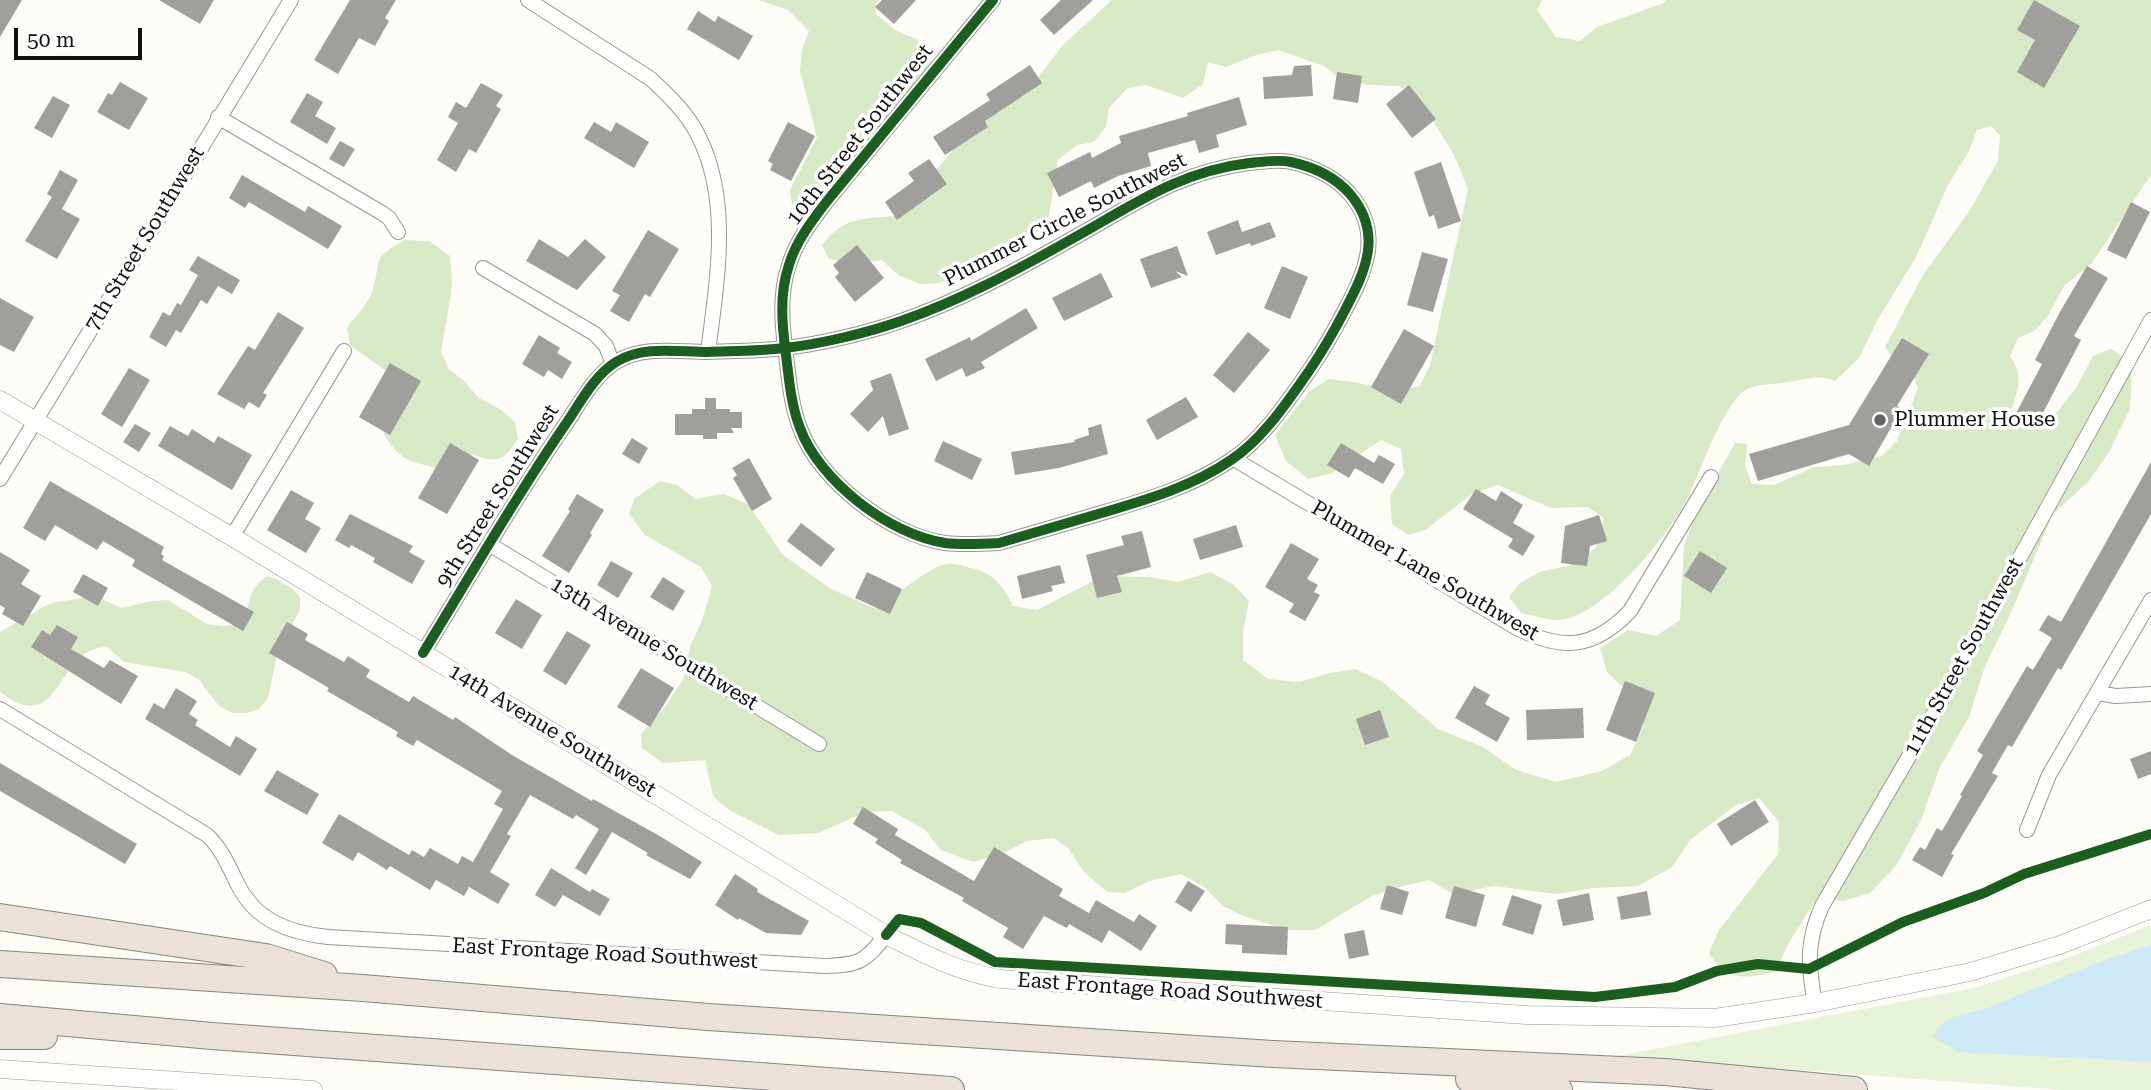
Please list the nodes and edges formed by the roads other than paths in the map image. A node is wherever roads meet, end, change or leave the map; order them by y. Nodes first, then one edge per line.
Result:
1 (290, 0) edge
2 (528, 0) edge
3 (993, 0) edge
4 (218, 117) junction
5 (398, 232) dead end
6 (483, 268) dead end
7 (2151, 320) edge
8 (785, 348) junction
9 (344, 351) dead end
10 (708, 352) junction
11 (612, 363) junction
12 (0, 400) edge
13 (35, 421) junction
14 (1234, 459) junction
15 (1711, 477) dead end
16 (0, 479) edge
17 (232, 537) junction
18 (489, 544) junction
19 (2151, 600) edge
20 (423, 653) junction
21 (2097, 693) junction
22 (2151, 694) edge
23 (0, 709) edge
24 (819, 744) dead end
25 (2027, 830) dead end
26 (2151, 909) edge
27 (0, 917) edge
28 (886, 935) junction
29 (0, 964) edge
30 (363, 988) junction
31 (1815, 1003) junction
32 (0, 1017) edge
33 (0, 1036) edge
34 (212, 1036) junction
35 (1273, 1054) junction
36 (0, 1069) edge
37 (313, 1090) edge
38 (951, 1090) edge
39 (1559, 1090) edge
40 (1854, 1090) edge

1 - 4 street, 7th Street Southwest
2 - 10 street
3 - 8 street, 10th Street Southwest
4 - 5 street
4 - 13 street, 7th Street Southwest
6 - 11 street
7 - 31 street, 11th Street Southwest
8 - 10 street, Plummer Circle Southwest
8 - 14 street, Plummer Circle Southwest
8 - 14 street, Plummer Circle Southwest
9 - 17 street
10 - 11 street, Plummer Circle Southwest
11 - 18 street, 9th Street Southwest
12 - 13 street, 14th Avenue Southwest
13 - 16 street, 7th Street Southwest
13 - 17 street, 14th Avenue Southwest
14 - 15 street, Plummer Lane Southwest
17 - 20 street, 14th Avenue Southwest
18 - 20 street, 9th Street Southwest
18 - 24 street, 13th Avenue Southwest
19 - 21 street
20 - 28 street, 14th Avenue Southwest
21 - 22 street
21 - 25 street
23 - 28 street, East Frontage Road Southwest
26 - 31 street, East Frontage Road Southwest
27 - 30 highway
28 - 31 street, East Frontage Road Southwest
29 - 30 highway
30 - 35 highway
32 - 34 highway
33 - 34 highway
34 - 38 highway
35 - 39 highway
35 - 40 highway
36 - 37 street

